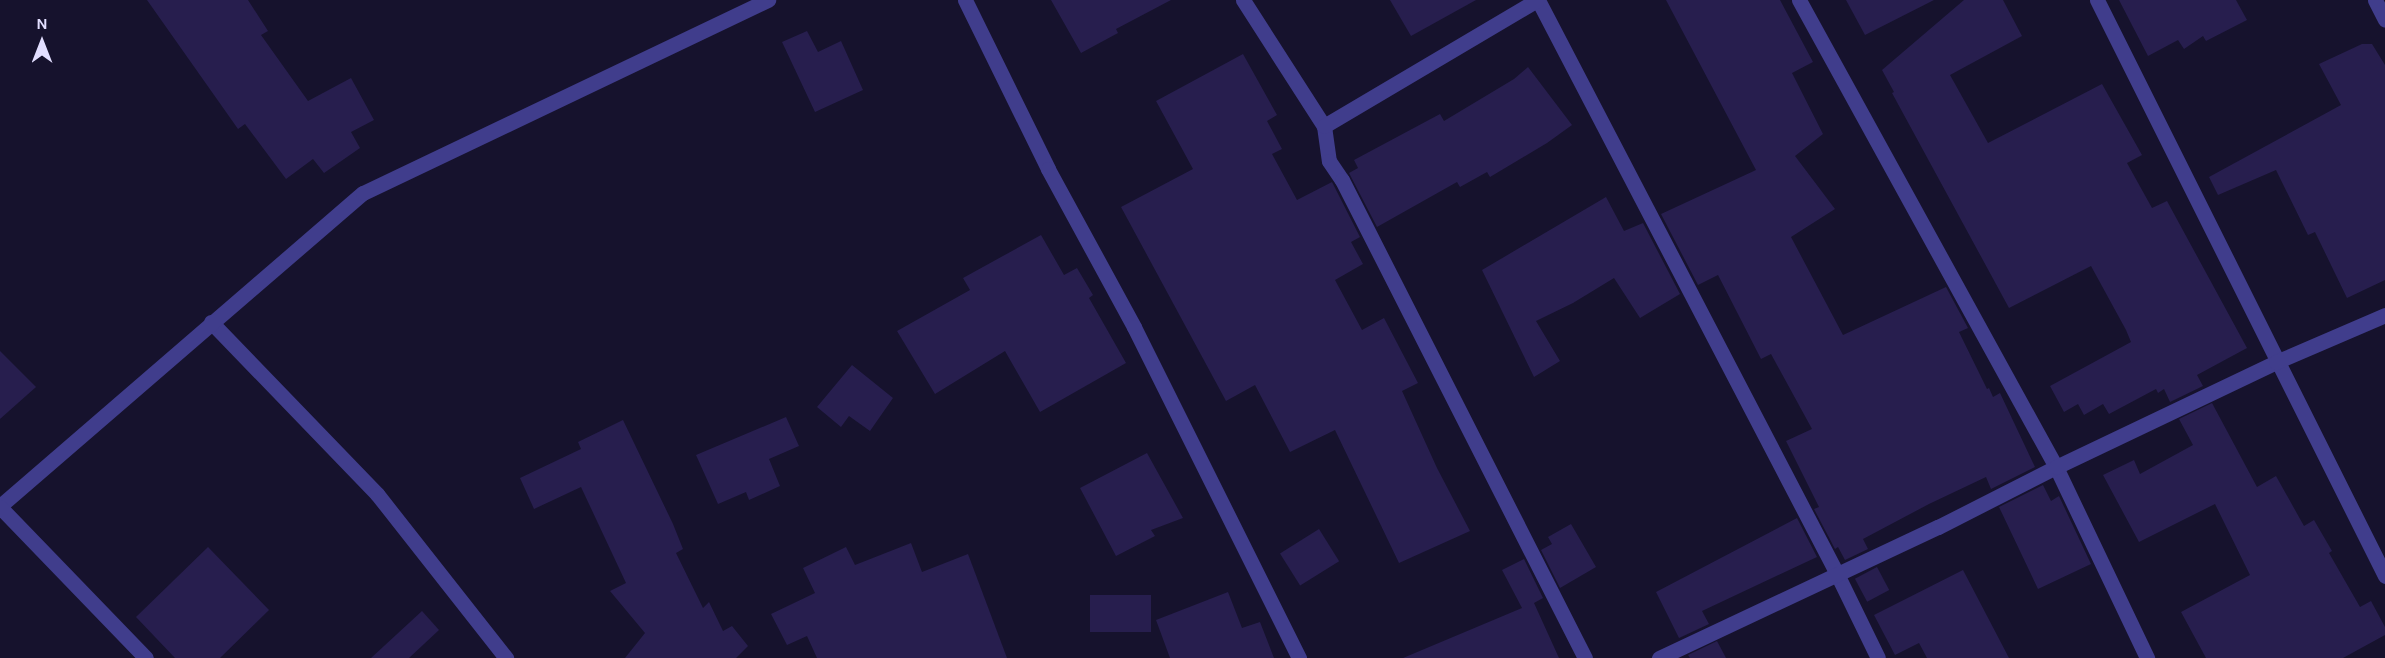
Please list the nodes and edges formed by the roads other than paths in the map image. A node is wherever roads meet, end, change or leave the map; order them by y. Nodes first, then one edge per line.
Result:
1 (768, 0) edge
2 (965, 0) edge
3 (1243, 0) edge
4 (1537, 0) edge
5 (1799, 0) edge
6 (2097, 0) edge
7 (2375, 0) edge
8 (2385, 20) edge
9 (1324, 126) junction
10 (2385, 315) edge
11 (211, 322) junction
12 (2276, 362) junction
13 (2056, 467) junction
14 (0, 507) edge
15 (1837, 573) junction
16 (2385, 576) edge
17 (146, 658) edge
18 (506, 658) edge
19 (1299, 658) edge
20 (1585, 658) edge
21 (1659, 658) edge
22 (1878, 658) edge
23 (2147, 658) edge

1 - 11 street
2 - 19 street
3 - 9 street
4 - 9 street
4 - 15 street
5 - 13 street
6 - 12 street
7 - 8 street
9 - 20 street
10 - 12 street
11 - 14 street
11 - 18 street
12 - 13 street
12 - 16 street
13 - 15 street
13 - 23 street
14 - 17 street
15 - 21 street
15 - 22 street

